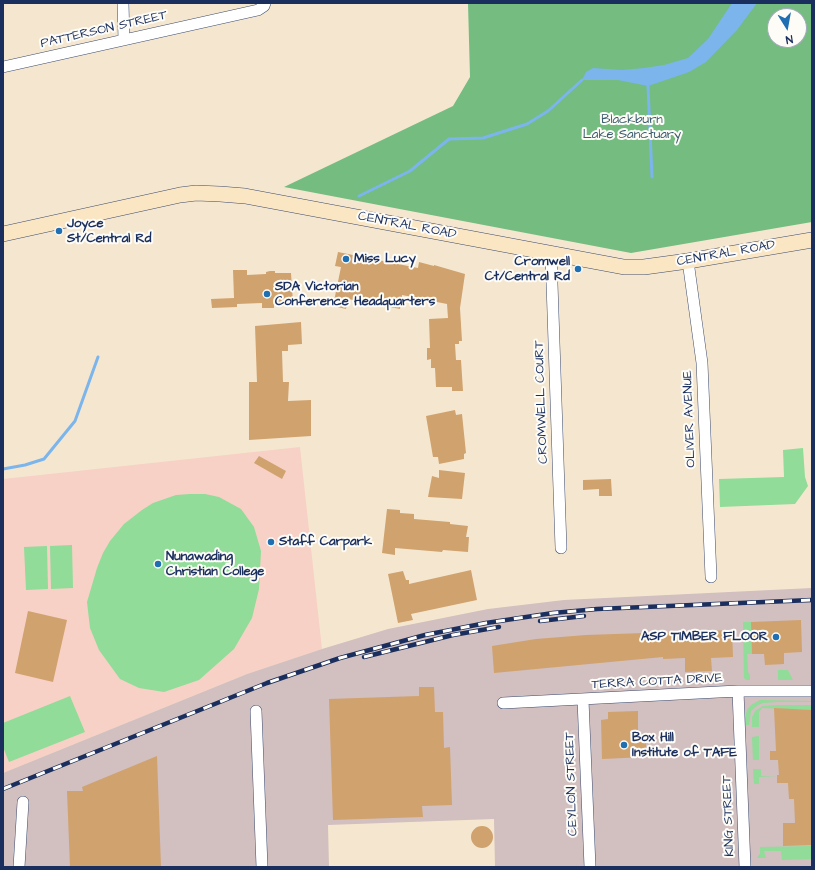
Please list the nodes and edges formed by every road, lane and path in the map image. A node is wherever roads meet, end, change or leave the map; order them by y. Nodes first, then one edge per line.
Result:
1 (123, 3) edge
2 (261, 7) edge
3 (124, 40) junction
4 (3, 67) edge
5 (3, 234) edge
6 (812, 240) edge
7 (551, 254) junction
8 (688, 261) junction
9 (562, 548) dead end
10 (711, 577) dead end
11 (812, 691) edge
12 (738, 692) junction
13 (583, 700) junction
14 (503, 703) dead end
15 (256, 711) dead end
16 (23, 802) dead end
17 (19, 867) edge
18 (262, 867) edge
19 (590, 867) edge
20 (745, 867) edge

1 - 3 street
2 - 3 street, PATTERSON STREET
3 - 4 street, PATTERSON STREET
5 - 7 street, CENTRAL ROAD
6 - 8 street, CENTRAL ROAD
7 - 8 street, CENTRAL ROAD
7 - 9 street, CROMWELL COURT
8 - 10 street, OLIVER AVENUE
11 - 12 street, TERRA COTTA DRIVE
12 - 13 street, TERRA COTTA DRIVE
12 - 20 street, KING STREET
13 - 14 street, TERRA COTTA DRIVE
13 - 19 street, CEYLON STREET
15 - 18 street
16 - 17 street

